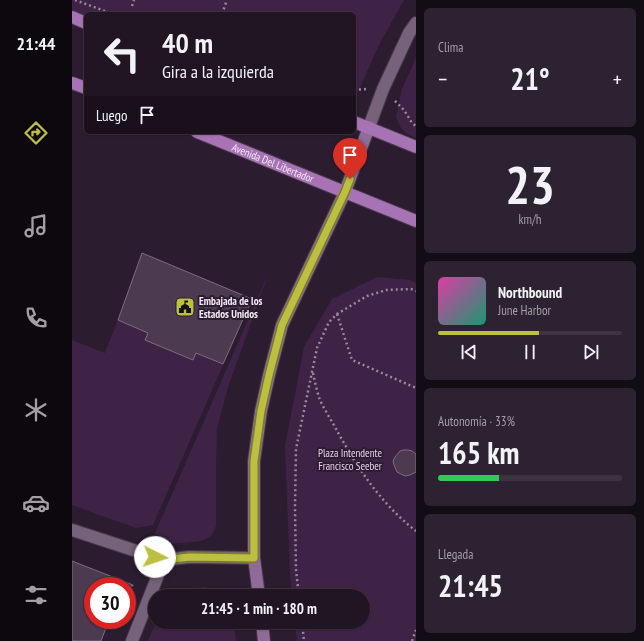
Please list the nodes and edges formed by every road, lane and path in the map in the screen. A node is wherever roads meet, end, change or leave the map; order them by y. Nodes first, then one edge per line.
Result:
1 (76, 0) edge
2 (134, 0) edge
3 (227, 0) edge
4 (132, 6) dead end
5 (108, 12) edge
6 (223, 12) edge
7 (72, 17) edge
8 (84, 22) edge
9 (416, 23) edge
10 (72, 82) edge
11 (84, 87) edge
12 (356, 123) edge
13 (369, 127) junction
14 (201, 134) edge
15 (416, 147) edge
16 (345, 192) junction
17 (416, 221) edge
18 (416, 291) edge
19 (337, 314) junction
20 (312, 372) junction
21 (416, 388) edge
22 (72, 530) edge
23 (416, 531) edge
24 (254, 558) junction
25 (164, 560) junction
26 (258, 589) edge
27 (298, 589) edge
28 (263, 629) edge
29 (303, 629) edge
30 (416, 630) edge
31 (132, 641) edge
32 (264, 641) edge
33 (304, 641) edge
34 (412, 641) edge

1 - 5 path
2 - 4 path
3 - 6 path
7 - 8 main road
9 - 13 street
10 - 11 main road
12 - 13 main road
13 - 15 main road
13 - 16 main road
14 - 16 main road, Avenida Del Libertador
16 - 17 main road, Avenida Del Libertador
16 - 24 main road
18 - 19 path
19 - 20 path
19 - 21 path
20 - 23 path
20 - 27 path
22 - 25 street
24 - 25 street
24 - 26 main road
25 - 31 street
28 - 32 main road
29 - 33 path
30 - 34 path

